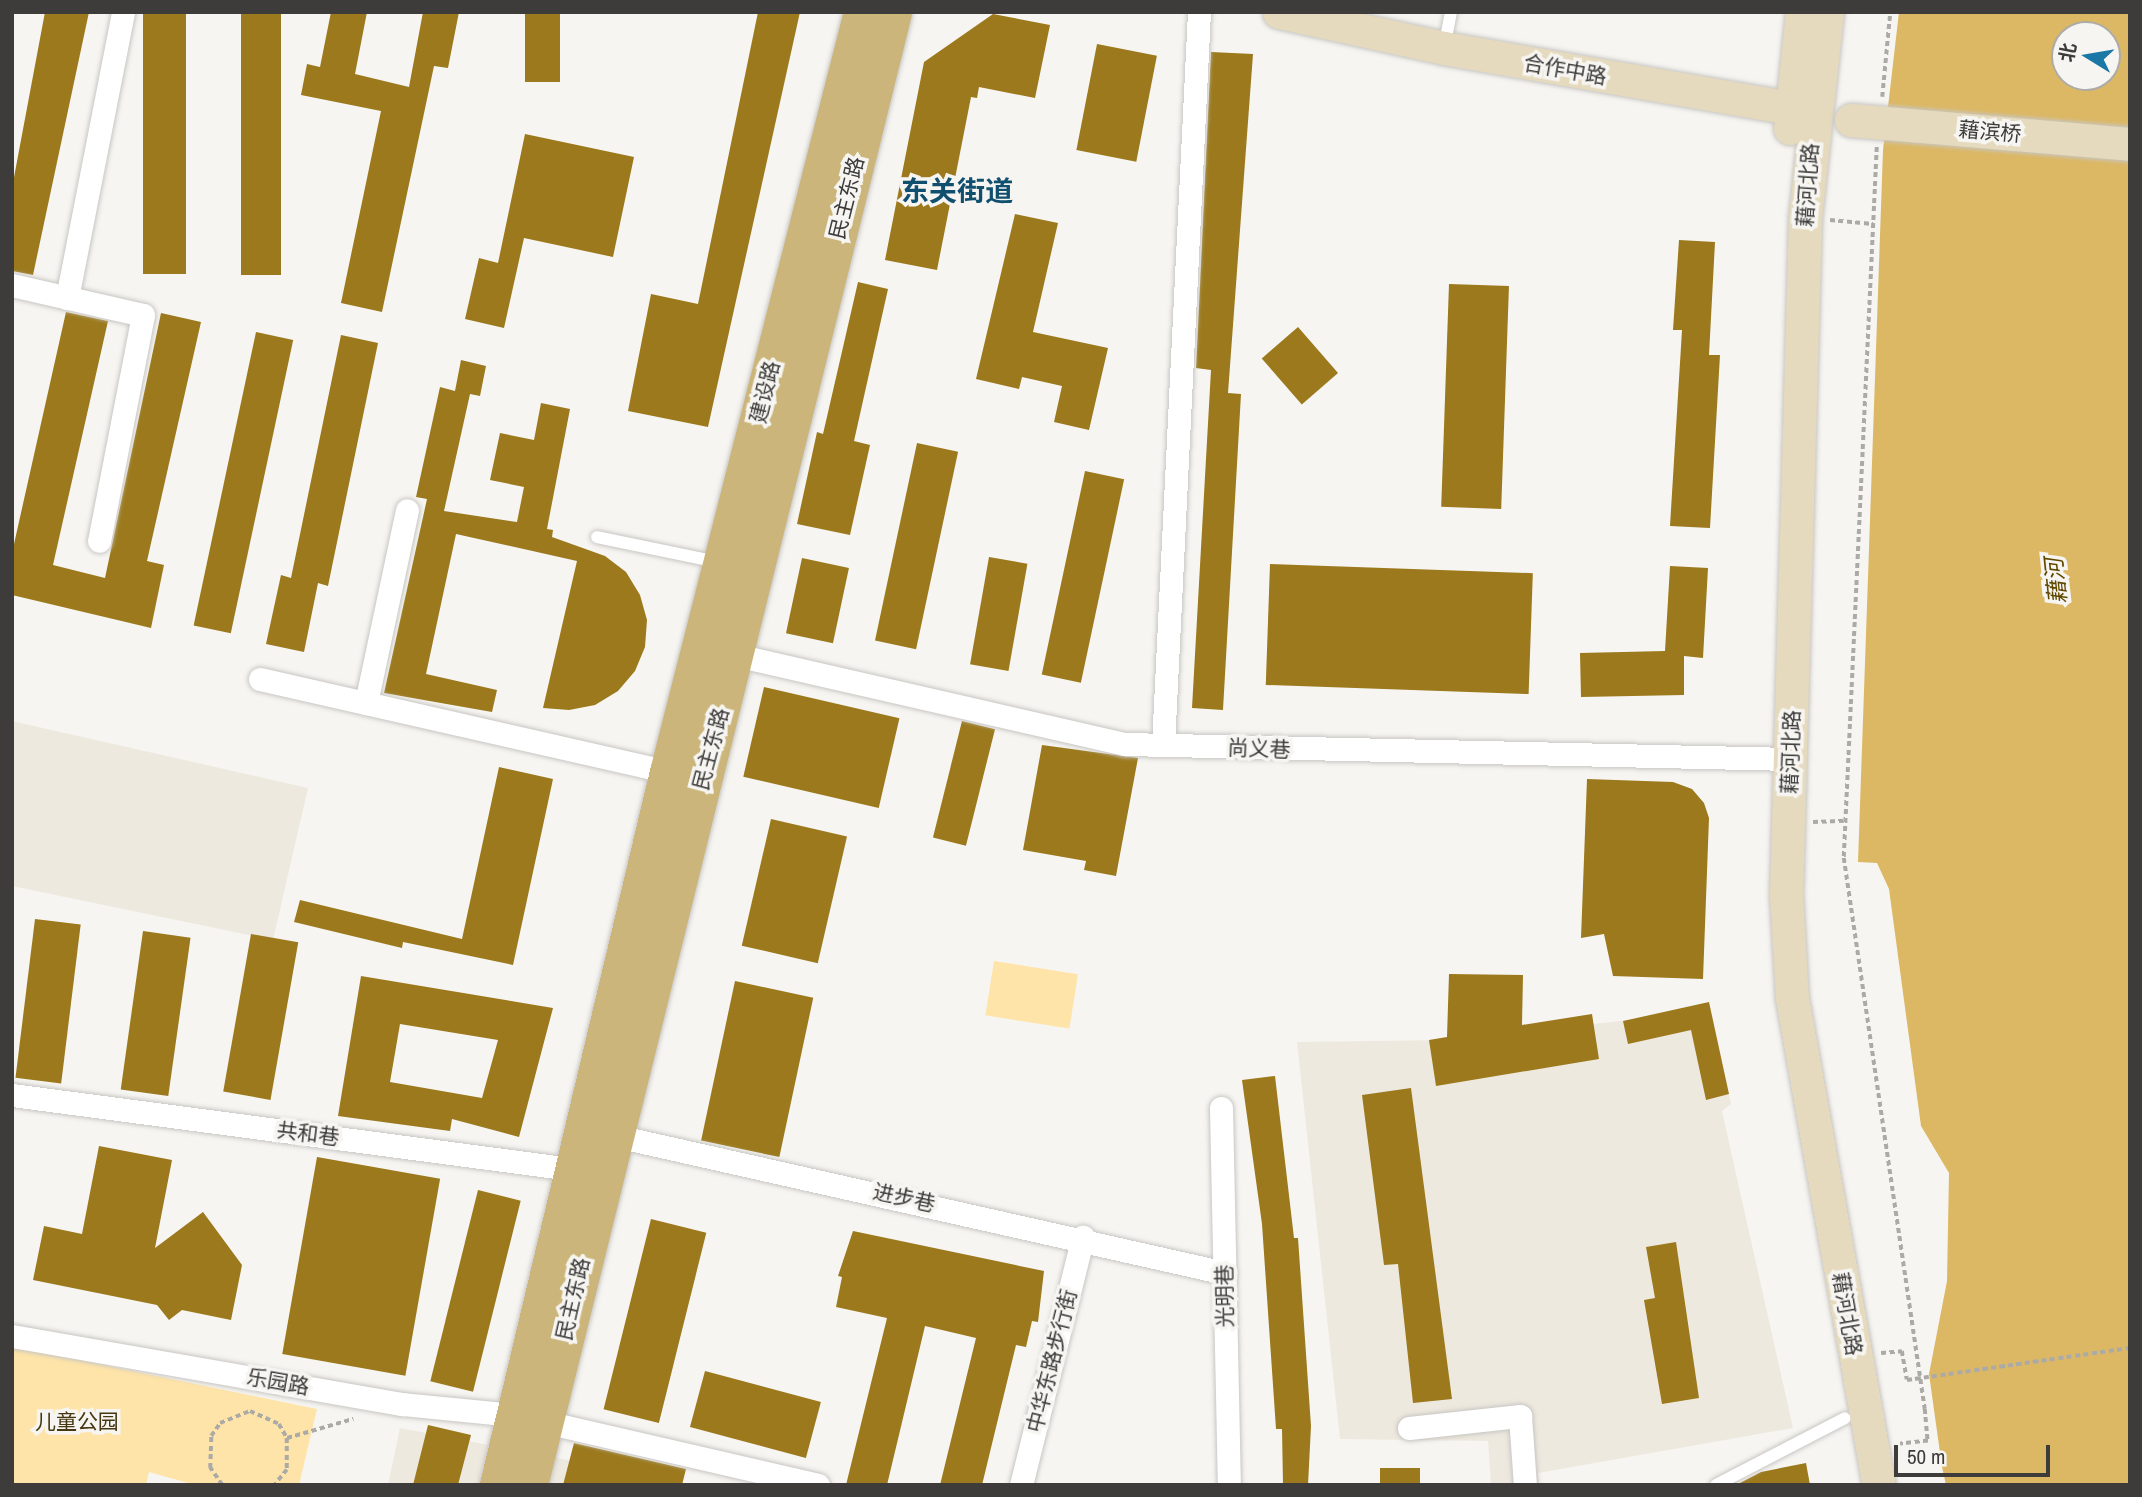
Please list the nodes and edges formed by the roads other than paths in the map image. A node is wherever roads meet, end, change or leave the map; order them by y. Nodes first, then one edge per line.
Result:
1 (123, 12) edge
2 (862, 12) edge
3 (893, 12) edge
4 (1199, 12) edge
5 (1279, 12) edge
6 (1451, 12) edge
7 (1802, 12) edge
8 (1827, 12) edge
9 (1444, 48) junction
10 (1802, 112) junction
11 (1851, 120) joint
12 (2130, 144) edge
13 (12, 285) edge
14 (67, 298) junction
15 (407, 510) dead end
16 (597, 537) dead end
17 (99, 541) dead end
18 (722, 563) junction
19 (736, 655) junction
20 (260, 679) dead end
21 (366, 703) junction
22 (1163, 745) junction
23 (1782, 759) junction
24 (668, 772) junction
25 (12, 1095) edge
26 (1221, 1108) dead end
27 (598, 1132) junction
28 (588, 1171) junction
29 (1083, 1237) junction
30 (1224, 1273) junction
31 (12, 1336) edge
32 (529, 1418) junction
33 (1845, 1418) junction
34 (1409, 1428) dead end
35 (1730, 1481) edge
36 (498, 1485) edge
37 (528, 1485) edge
38 (818, 1485) edge
39 (1021, 1485) edge
40 (1229, 1485) edge
41 (1525, 1485) edge
42 (1716, 1485) edge
43 (1858, 1485) edge
44 (1879, 1485) edge

1 - 14 street
2 - 18 main road, 建设路
3 - 19 main road, 民主东路
4 - 22 street
5 - 9 main road, 合作中路
6 - 9 lane
7 - 10 main road, 藉河北路
8 - 10 main road, 藉河北路
9 - 10 main road, 合作中路
10 - 11 main road, 合作中路
10 - 23 main road, 藉河北路
10 - 23 main road, 藉河北路
11 - 12 main road, 藉滨桥, bridge
13 - 14 street
14 - 17 street
15 - 21 street
16 - 18 lane
18 - 24 main road, 建设路
19 - 22 street, 尚义巷
19 - 27 main road, 民主东路
20 - 21 street
21 - 24 street
22 - 23 street, 尚义巷
23 - 33 main road, 藉河北路
23 - 44 main road, 藉河北路
24 - 27 main road, 民主东路
25 - 28 street, 共和巷
26 - 30 street, 光明巷
27 - 28 main road, 民主东路
27 - 29 street, 进步巷
28 - 32 main road, 民主东路
29 - 30 street, 进步巷
29 - 39 street, 中华东路步行街
30 - 40 street, 光明巷
31 - 32 street, 乐园路
32 - 36 main road, 民主东路
32 - 37 main road, 民主东路
32 - 38 street, 乐园路
33 - 35 lane
33 - 43 main road, 藉河北路
34 - 41 street
35 - 42 lane

